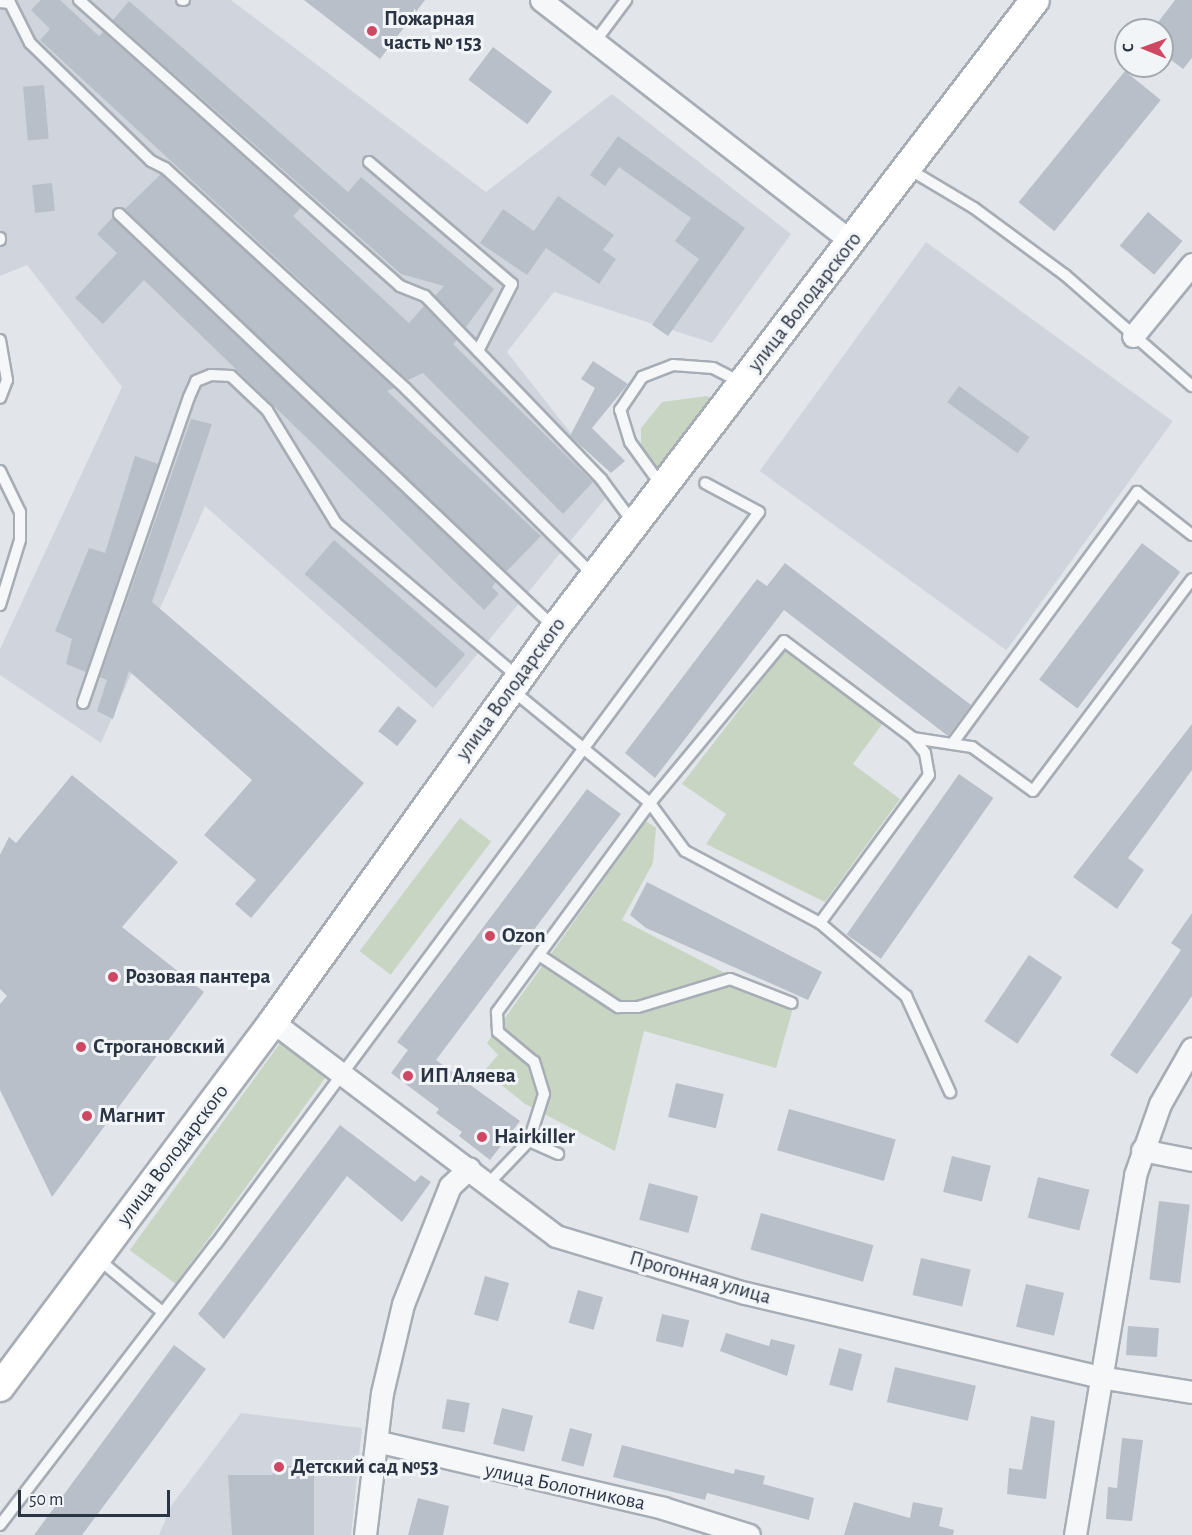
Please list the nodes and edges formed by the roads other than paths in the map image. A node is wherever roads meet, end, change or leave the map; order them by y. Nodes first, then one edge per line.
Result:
1 (79, 0) edge
2 (541, 0) edge
3 (626, 0) edge
4 (1035, 0) edge
5 (8, 2) edge
6 (594, 43) junction
7 (369, 162) dead end
8 (907, 168) junction
9 (119, 214) dead end
10 (852, 242) junction
11 (1192, 264) edge
12 (1133, 336) junction
13 (0, 340) edge
14 (478, 351) junction
15 (742, 384) junction
16 (1192, 386) edge
17 (0, 398) edge
18 (0, 471) edge
19 (705, 483) dead end
20 (663, 487) junction
21 (634, 524) junction
22 (1192, 535) edge
23 (594, 576) junction
24 (1192, 579) edge
25 (0, 605) edge
26 (555, 628) junction
27 (514, 683) junction
28 (83, 704) dead end
29 (913, 738) junction
30 (952, 744) junction
31 (583, 748) junction
32 (650, 802) junction
33 (820, 923) junction
34 (539, 955) junction
35 (792, 1003) dead end
36 (273, 1022) junction
37 (1192, 1048) edge
38 (342, 1073) junction
39 (950, 1092) dead end
40 (529, 1141) junction
41 (1142, 1150) junction
42 (558, 1154) dead end
43 (1192, 1160) edge
44 (469, 1168) junction
45 (487, 1185) junction
46 (96, 1258) junction
47 (161, 1311) junction
48 (1100, 1377) junction
49 (0, 1387) edge
50 (1192, 1392) edge
51 (380, 1442) junction
52 (0, 1525) edge
53 (365, 1535) edge
54 (749, 1535) edge
55 (1075, 1535) edge

1 - 14 lane
2 - 6 street
3 - 6 lane
4 - 8 main road, улица Володарского
5 - 23 lane
6 - 10 street
7 - 14 lane
8 - 10 main road, улица Володарского
8 - 12 lane
9 - 26 lane
10 - 15 main road, улица Володарского
11 - 12 street
12 - 16 lane
13 - 17 lane
14 - 21 lane
15 - 20 main road, улица Володарского
15 - 20 lane
18 - 25 lane
19 - 31 lane
20 - 21 main road, улица Володарского
21 - 23 main road, улица Володарского
22 - 30 lane
23 - 26 main road, улица Володарского
24 - 30 lane
26 - 27 main road, улица Володарского
27 - 28 lane
27 - 31 lane
27 - 36 main road, улица Володарского
29 - 30 lane
29 - 32 lane
29 - 33 lane
31 - 32 lane
31 - 38 lane
32 - 33 lane
32 - 34 lane
33 - 39 lane
34 - 35 lane
34 - 40 lane
36 - 38 street, Прогонная улица
36 - 46 main road, улица Володарского
37 - 41 street
38 - 44 street, Прогонная улица
38 - 47 lane
40 - 42 lane
40 - 45 lane
41 - 43 street
41 - 48 street
44 - 45 street, Прогонная улица
44 - 51 street
45 - 48 street, Прогонная улица
46 - 47 lane
46 - 49 main road, улица Володарского
47 - 52 lane
48 - 50 street, Прогонная улица
48 - 55 street
51 - 53 street
51 - 54 street, улица Болотникова

